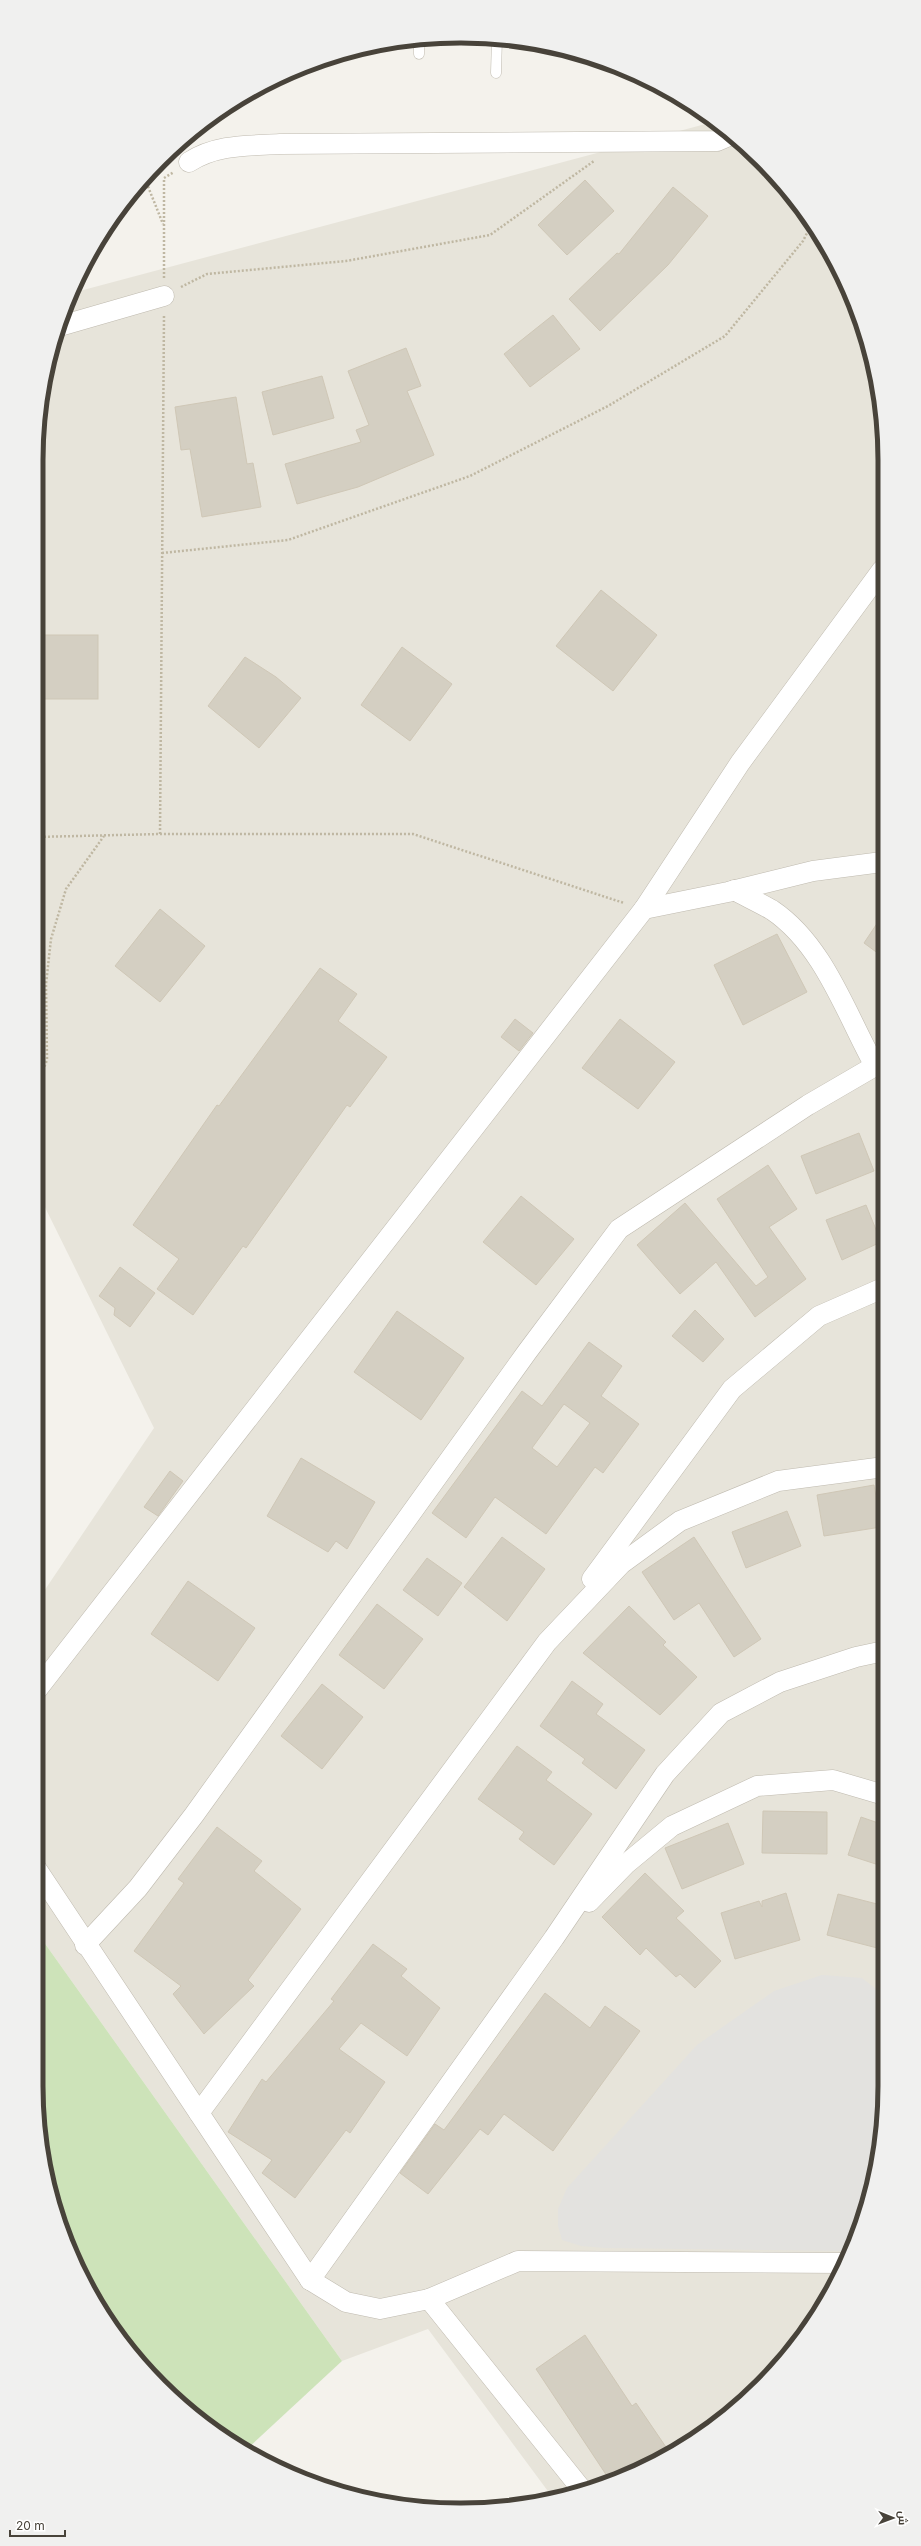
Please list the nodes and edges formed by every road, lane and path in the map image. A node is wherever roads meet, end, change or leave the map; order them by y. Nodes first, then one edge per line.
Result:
1 (496, 45) edge
2 (419, 46) edge
3 (419, 54) dead end
4 (496, 73) dead end
5 (725, 138) edge
6 (620, 143) junction
7 (189, 162) joint
8 (147, 185) edge
9 (164, 226) junction
10 (809, 230) edge
11 (164, 296) junction
12 (66, 324) edge
13 (162, 553) junction
14 (878, 575) edge
15 (160, 834) junction
16 (104, 836) junction
17 (43, 837) edge
18 (878, 863) edge
19 (734, 890) junction
20 (644, 909) junction
21 (878, 1065) edge
22 (878, 1068) edge
23 (43, 1071) edge
24 (878, 1290) edge
25 (878, 1467) edge
26 (547, 1642) junction
27 (878, 1652) edge
28 (43, 1682) edge
29 (878, 1793) edge
30 (43, 1879) edge
31 (554, 1938) junction
32 (85, 1945) junction
33 (199, 2113) junction
34 (838, 2263) edge
35 (310, 2280) junction
36 (429, 2299) junction
37 (579, 2486) edge

1 - 4 lane
2 - 3 lane
5 - 6 street
6 - 7 street
6 - 11 path
7 - 9 path
8 - 9 path
9 - 11 path
10 - 13 path
11 - 12 street
11 - 13 path
13 - 15 path
14 - 20 street
15 - 16 path
15 - 20 path
16 - 17 path
16 - 23 path
18 - 19 street
19 - 20 street
19 - 21 street
20 - 28 street
22 - 32 street
24 - 26 street
25 - 26 street
26 - 33 street
27 - 31 street
29 - 31 street
30 - 32 street
31 - 35 street
32 - 33 street
33 - 35 street
34 - 36 street
35 - 36 street
36 - 37 street

